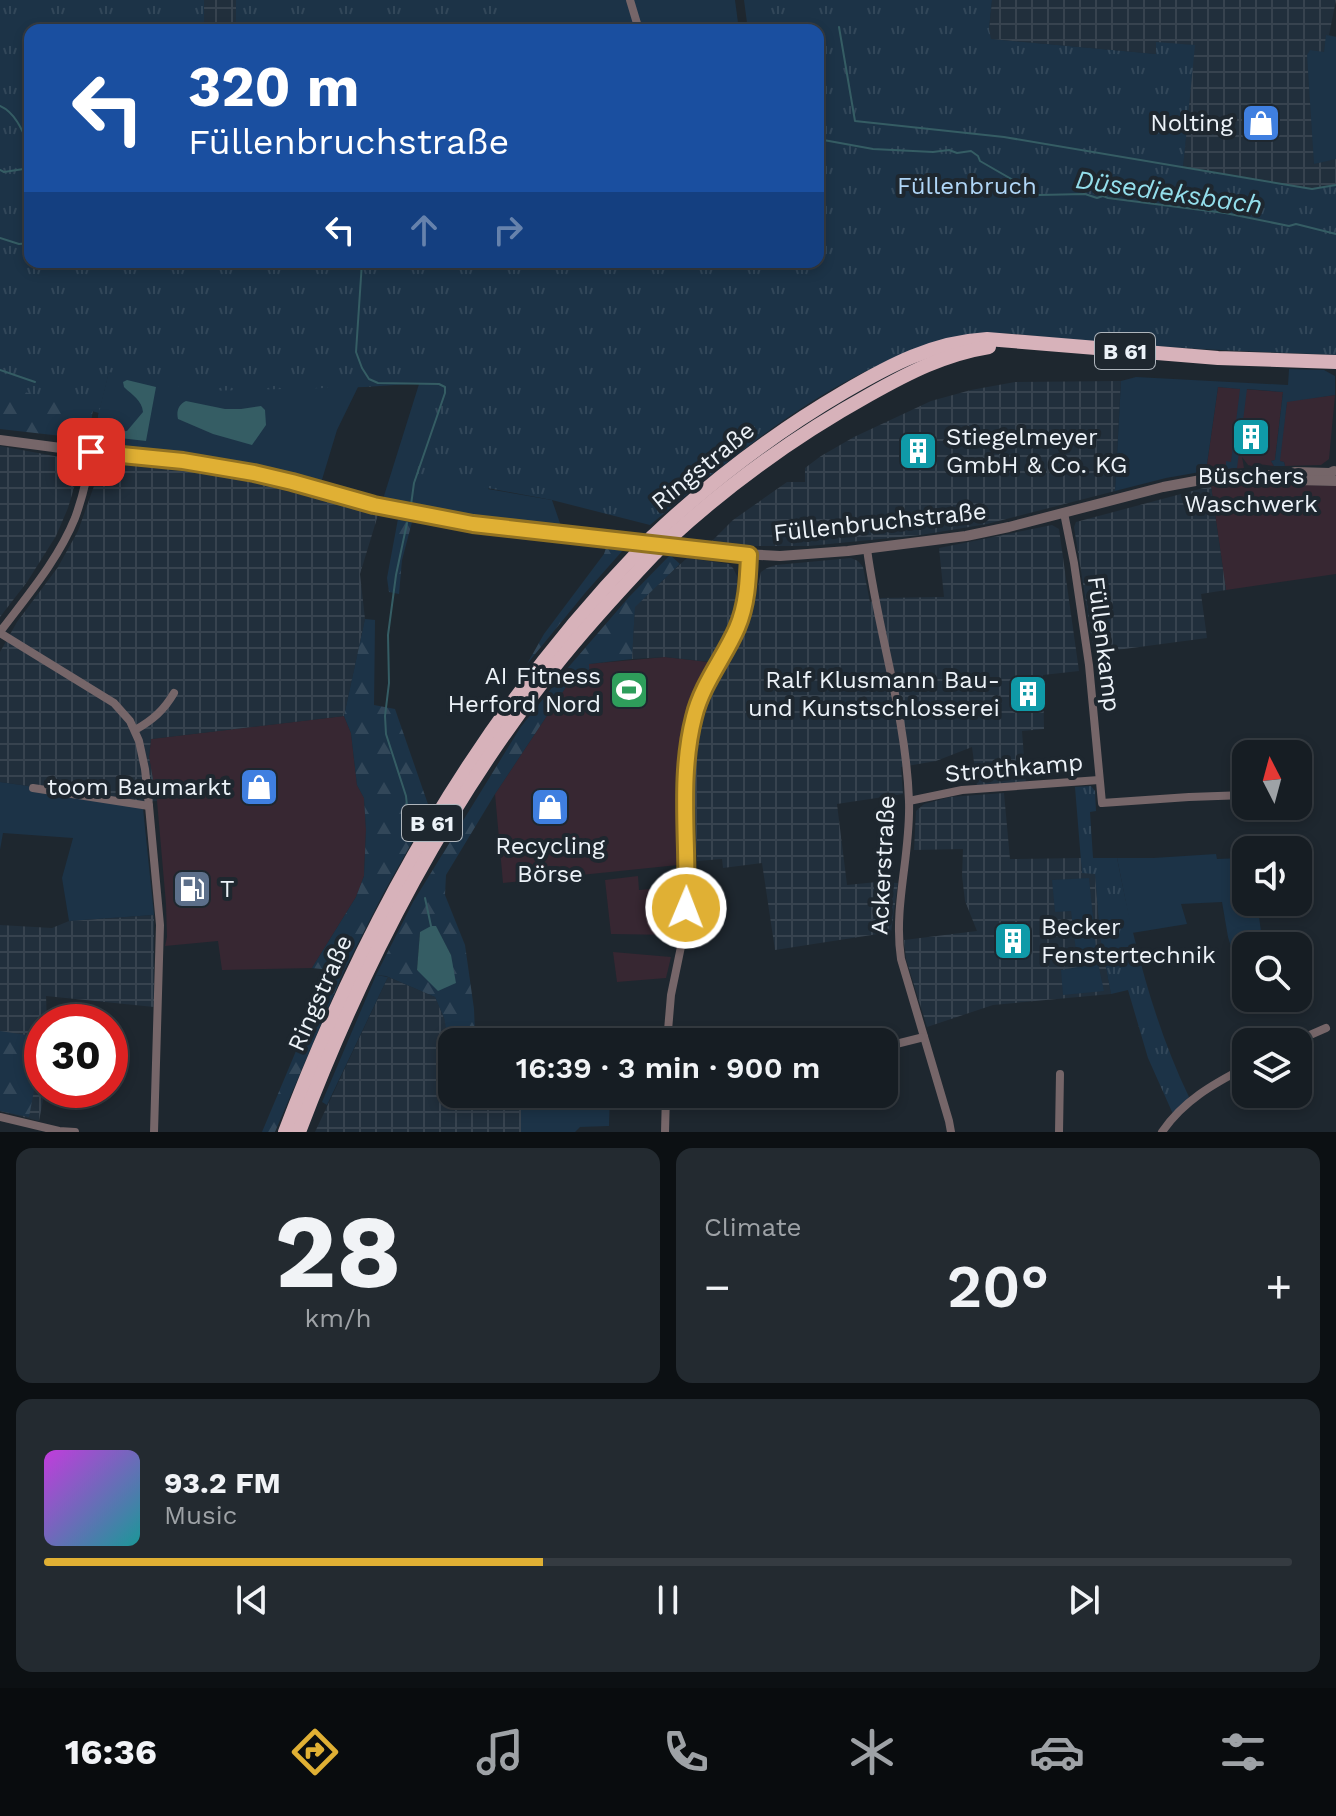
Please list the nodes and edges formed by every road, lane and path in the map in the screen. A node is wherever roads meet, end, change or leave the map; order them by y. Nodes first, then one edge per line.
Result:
1 (630, 0) edge
2 (637, 24) edge
3 (1033, 344) junction
4 (1336, 362) edge
5 (0, 440) edge
6 (91, 452) junction
7 (1336, 472) edge
8 (1064, 513) junction
9 (867, 549) junction
10 (749, 555) junction
11 (0, 632) edge
12 (174, 693) dead end
13 (135, 730) junction
14 (1099, 780) junction
15 (33, 788) dead end
16 (1232, 795) edge
17 (909, 801) junction
18 (149, 806) junction
19 (668, 1028) edge
20 (1326, 1028) dead end
21 (1312, 1034) edge
22 (924, 1037) junction
23 (898, 1044) edge
24 (1060, 1074) dead end
25 (1232, 1075) edge
26 (666, 1108) edge
27 (0, 1117) edge
28 (47, 1130) edge
29 (75, 1132) edge
30 (154, 1132) edge
31 (285, 1132) edge
32 (299, 1132) edge
33 (665, 1132) edge
34 (951, 1132) edge
35 (1059, 1132) edge
36 (1162, 1132) edge

1 - 2 street
3 - 4 highway, Ringstraße / B 61
3 - 31 highway, Ringstraße / B 61, bridge
3 - 32 highway, Ringstraße / B 61, bridge
5 - 6 street, Füllenbruchstraße
6 - 10 street, Füllenbruchstraße
6 - 11 street
7 - 8 street, Füllenbruchstraße
8 - 9 street, Füllenbruchstraße
8 - 14 street, Füllenkamp
9 - 10 street, Füllenbruchstraße
9 - 17 street, Ackerstraße
10 - 19 street
11 - 13 street
12 - 13 street
13 - 18 street
14 - 16 street, Strothkamp
14 - 17 street, Strothkamp
15 - 18 street
17 - 22 street, Ackerstraße
18 - 30 street
20 - 21 street
22 - 23 street
22 - 34 street, Ackerstraße
24 - 35 street
25 - 36 street
26 - 33 street
27 - 28 street
28 - 29 street

